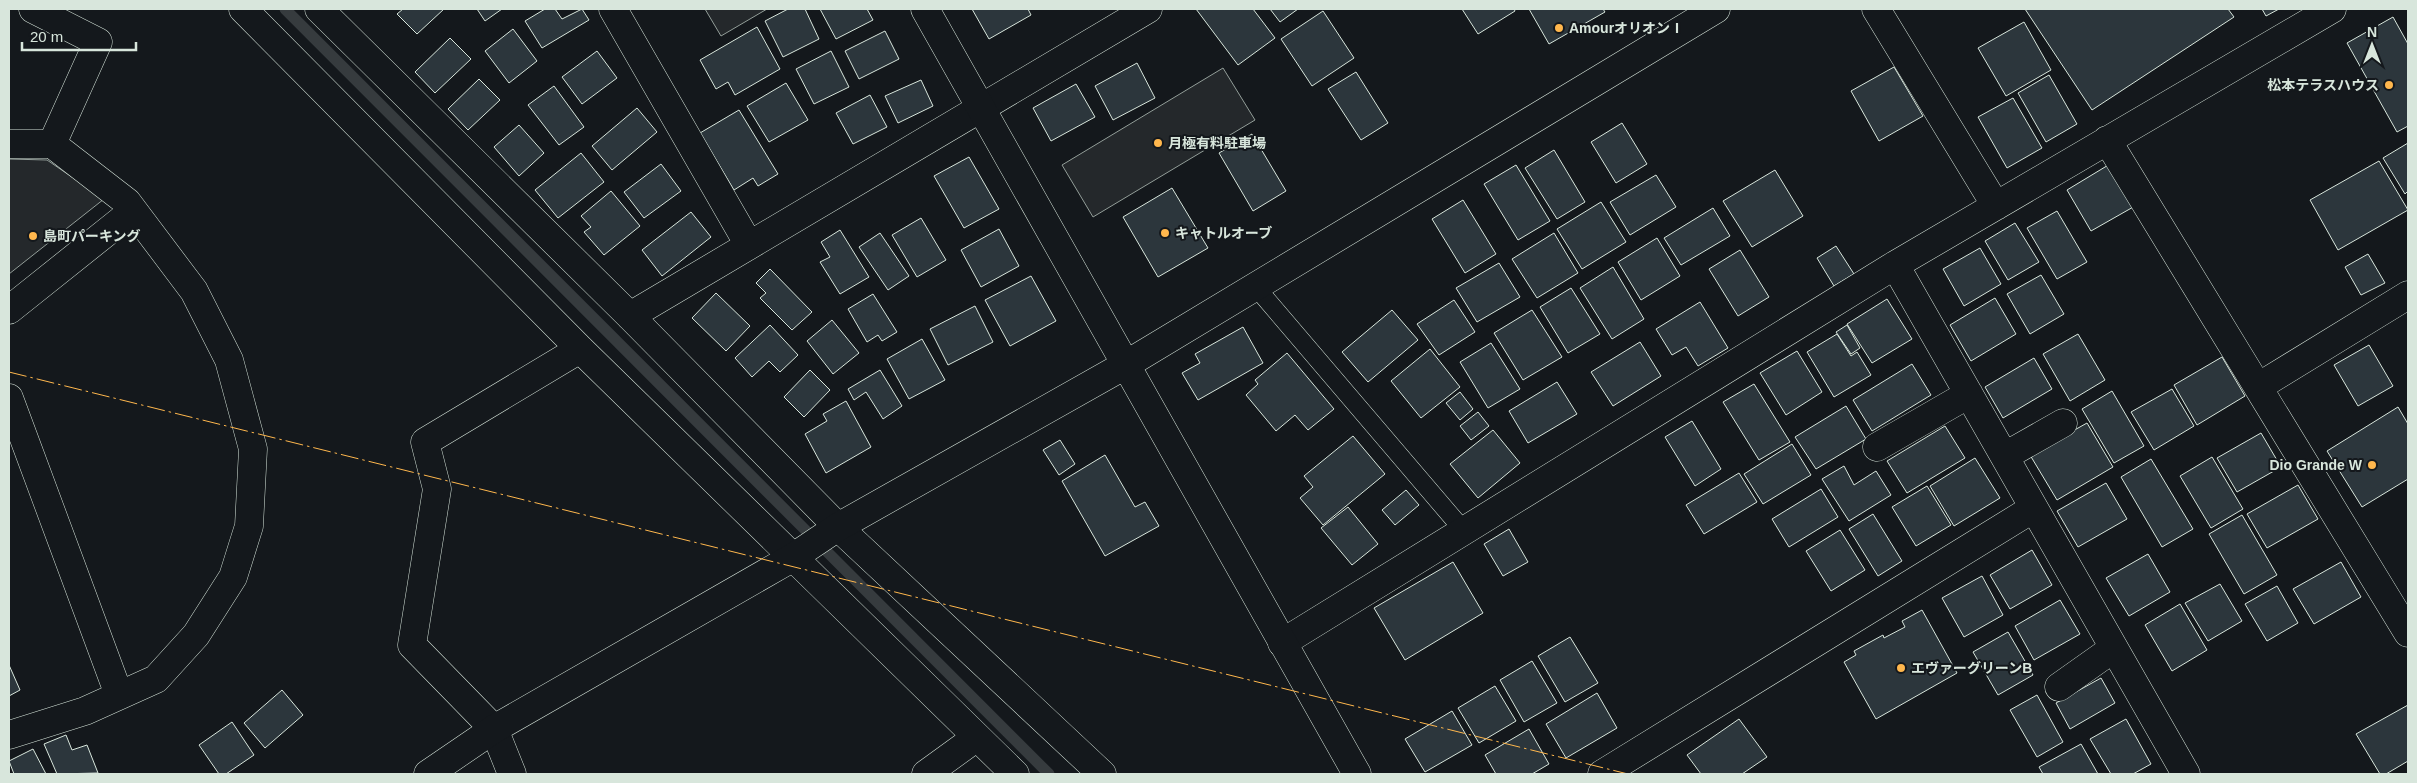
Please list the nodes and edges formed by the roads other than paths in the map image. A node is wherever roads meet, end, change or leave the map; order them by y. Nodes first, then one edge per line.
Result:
1 (32, 9) edge
2 (243, 9) edge
3 (320, 9) edge
4 (613, 9) edge
5 (925, 9) edge
6 (1148, 9) edge
7 (1716, 9) edge
8 (1876, 9) edge
9 (2332, 9) edge
10 (981, 108) junction
11 (2107, 140) junction
12 (9, 144) edge
13 (52, 144) junction
14 (1996, 206) junction
15 (133, 210) junction
16 (749, 245) junction
17 (1895, 266) junction
18 (1255, 286) junction
19 (2408, 295) edge
20 (9, 310) edge
21 (630, 316) junction
22 (580, 349) junction
23 (1127, 364) junction
24 (2258, 387) junction
25 (1969, 394) junction
26 (9, 398) edge
27 (2063, 423) dead end
28 (1877, 447) dead end
29 (2005, 456) junction
30 (2034, 508) junction
31 (838, 527) junction
32 (1464, 531) junction
33 (792, 558) junction
34 (2408, 633) edge
35 (1282, 643) junction
36 (2114, 648) junction
37 (2059, 686) dead end
38 (119, 695) junction
39 (494, 729) junction
40 (9, 735) edge
41 (976, 737) junction
42 (428, 774) edge
43 (512, 774) edge
44 (926, 774) edge
45 (1015, 774) edge
46 (1102, 774) edge
47 (1357, 774) edge
48 (1602, 774) edge
49 (2186, 774) edge

1 - 13 street
2 - 22 street
3 - 21 street
4 - 16 street
5 - 10 street
6 - 10 street
7 - 18 street
8 - 14 street
9 - 11 street
10 - 16 street
10 - 23 street
11 - 14 street
11 - 24 street
12 - 13 street
13 - 15 street
14 - 17 street
15 - 20 street
15 - 38 street
16 - 21 street
17 - 25 street
17 - 32 street
18 - 23 street
18 - 32 lane
19 - 24 street
21 - 31 street
22 - 33 street
22 - 39 street
23 - 31 street
23 - 35 street
24 - 34 street
25 - 28 street
25 - 29 street
26 - 38 street
27 - 29 street
29 - 30 street
30 - 36 street
30 - 48 street
31 - 33 street
31 - 46 street
32 - 35 street
33 - 39 street
33 - 41 street
35 - 47 street
36 - 37 street
36 - 49 street
38 - 40 street
39 - 42 street
39 - 43 street
41 - 44 street
41 - 45 street

